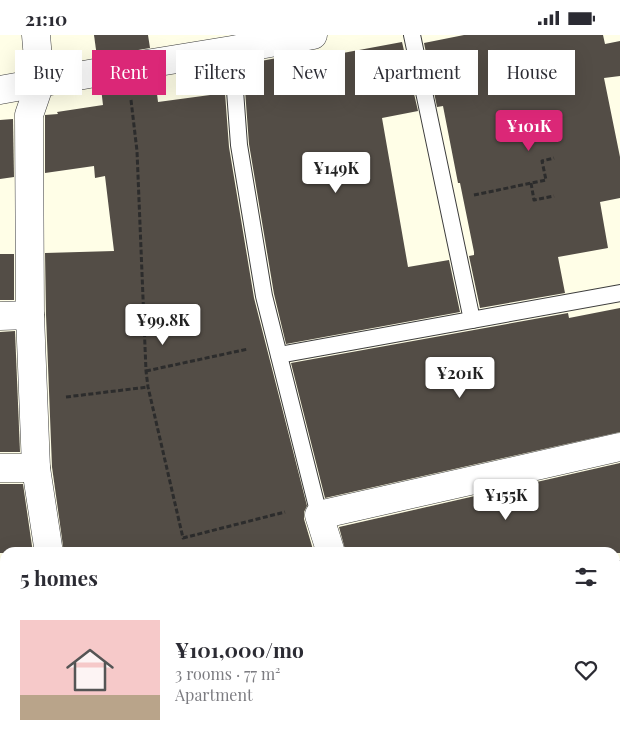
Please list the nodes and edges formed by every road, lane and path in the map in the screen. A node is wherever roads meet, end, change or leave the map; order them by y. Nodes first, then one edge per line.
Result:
1 (36, 35) edge
2 (313, 35) edge
3 (412, 35) edge
4 (37, 50) edge
5 (232, 50) edge
6 (15, 87) edge
7 (0, 90) edge
8 (36, 95) edge
9 (131, 95) edge
10 (235, 95) edge
11 (554, 158) dead end
12 (531, 183) junction
13 (554, 196) dead end
14 (446, 200) junction
15 (620, 293) edge
16 (30, 315) junction
17 (0, 316) edge
18 (472, 320) junction
19 (277, 349) junction
20 (146, 371) junction
21 (148, 387) junction
22 (33, 401) junction
23 (620, 447) edge
24 (36, 468) junction
25 (0, 469) edge
26 (318, 515) junction
27 (48, 547) edge
28 (329, 547) edge

1 - 4 street
2 - 5 street
3 - 14 lane
6 - 7 street
8 - 16 street
9 - 20 path
10 - 19 lane
11 - 12 path
12 - 13 path
12 - 14 path
14 - 18 lane
15 - 18 lane
16 - 17 street
16 - 22 street
18 - 19 lane
19 - 20 path
19 - 26 lane
20 - 21 path
21 - 22 path
21 - 26 path
22 - 24 street
23 - 26 street
24 - 25 street
24 - 27 street
26 - 28 street

